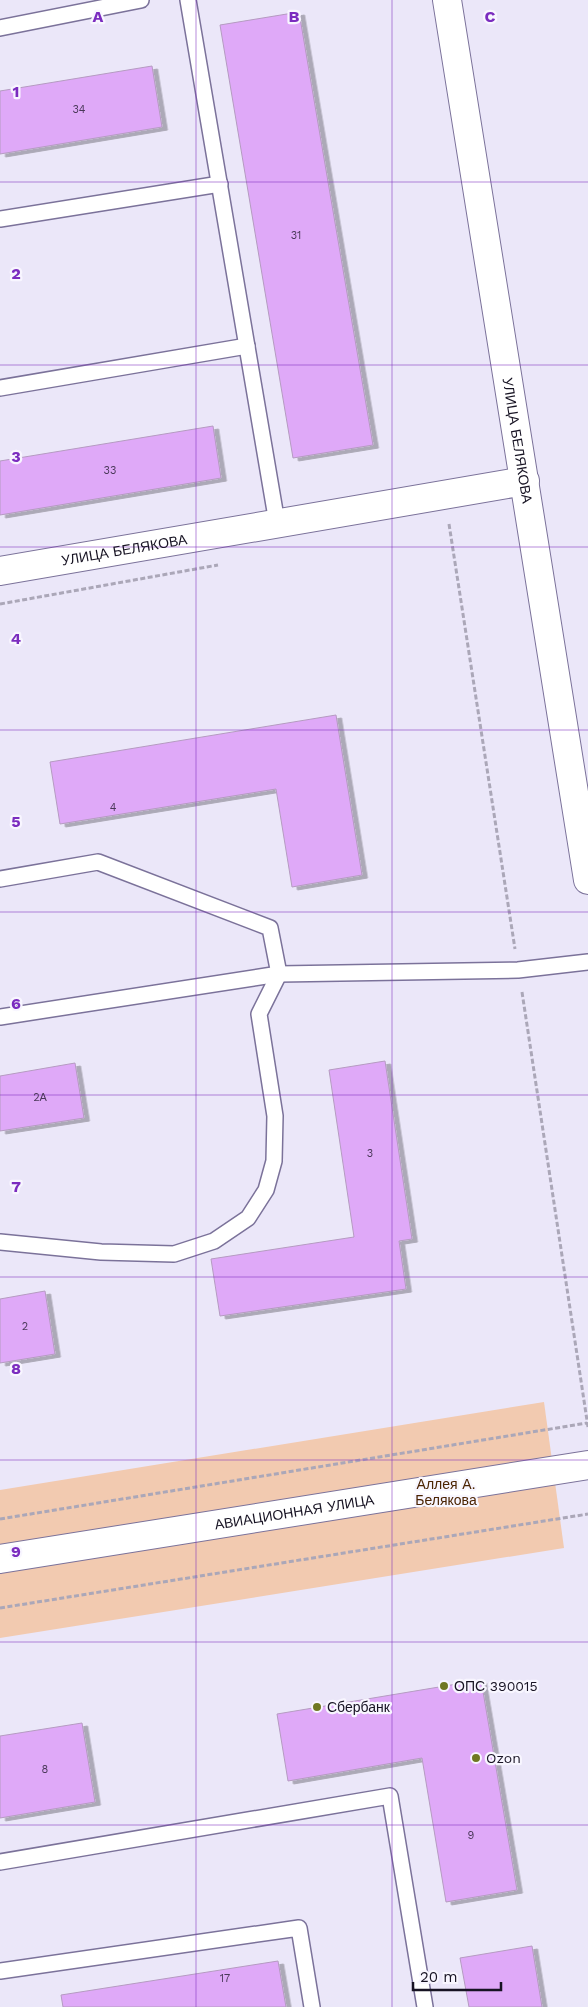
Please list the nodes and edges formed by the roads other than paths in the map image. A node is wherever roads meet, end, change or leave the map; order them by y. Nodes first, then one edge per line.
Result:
1 (141, 0) edge
2 (188, 0) edge
3 (447, 0) edge
4 (0, 28) edge
5 (220, 184) junction
6 (0, 219) edge
7 (247, 346) junction
8 (0, 388) edge
9 (525, 481) junction
10 (277, 523) junction
11 (0, 570) edge
12 (0, 879) edge
13 (588, 880) edge
14 (588, 962) edge
15 (279, 974) junction
16 (0, 1017) edge
17 (0, 1242) edge
18 (588, 1465) edge
19 (0, 1559) edge
20 (0, 1862) edge
21 (0, 1970) edge
22 (312, 2007) edge
23 (425, 2007) edge

1 - 4 lane
2 - 5 lane
3 - 9 street, УЛИЦА БЕЛЯКОВА
5 - 6 lane
5 - 7 lane
7 - 8 lane
7 - 10 lane
9 - 10 street, УЛИЦА БЕЛЯКОВА
9 - 13 street, УЛИЦА БЕЛЯКОВА
10 - 11 street, УЛИЦА БЕЛЯКОВА
12 - 15 lane
14 - 15 lane
15 - 16 lane
15 - 17 lane
18 - 19 street, АВИАЦИОННАЯ УЛИЦА
20 - 23 lane
21 - 22 lane

